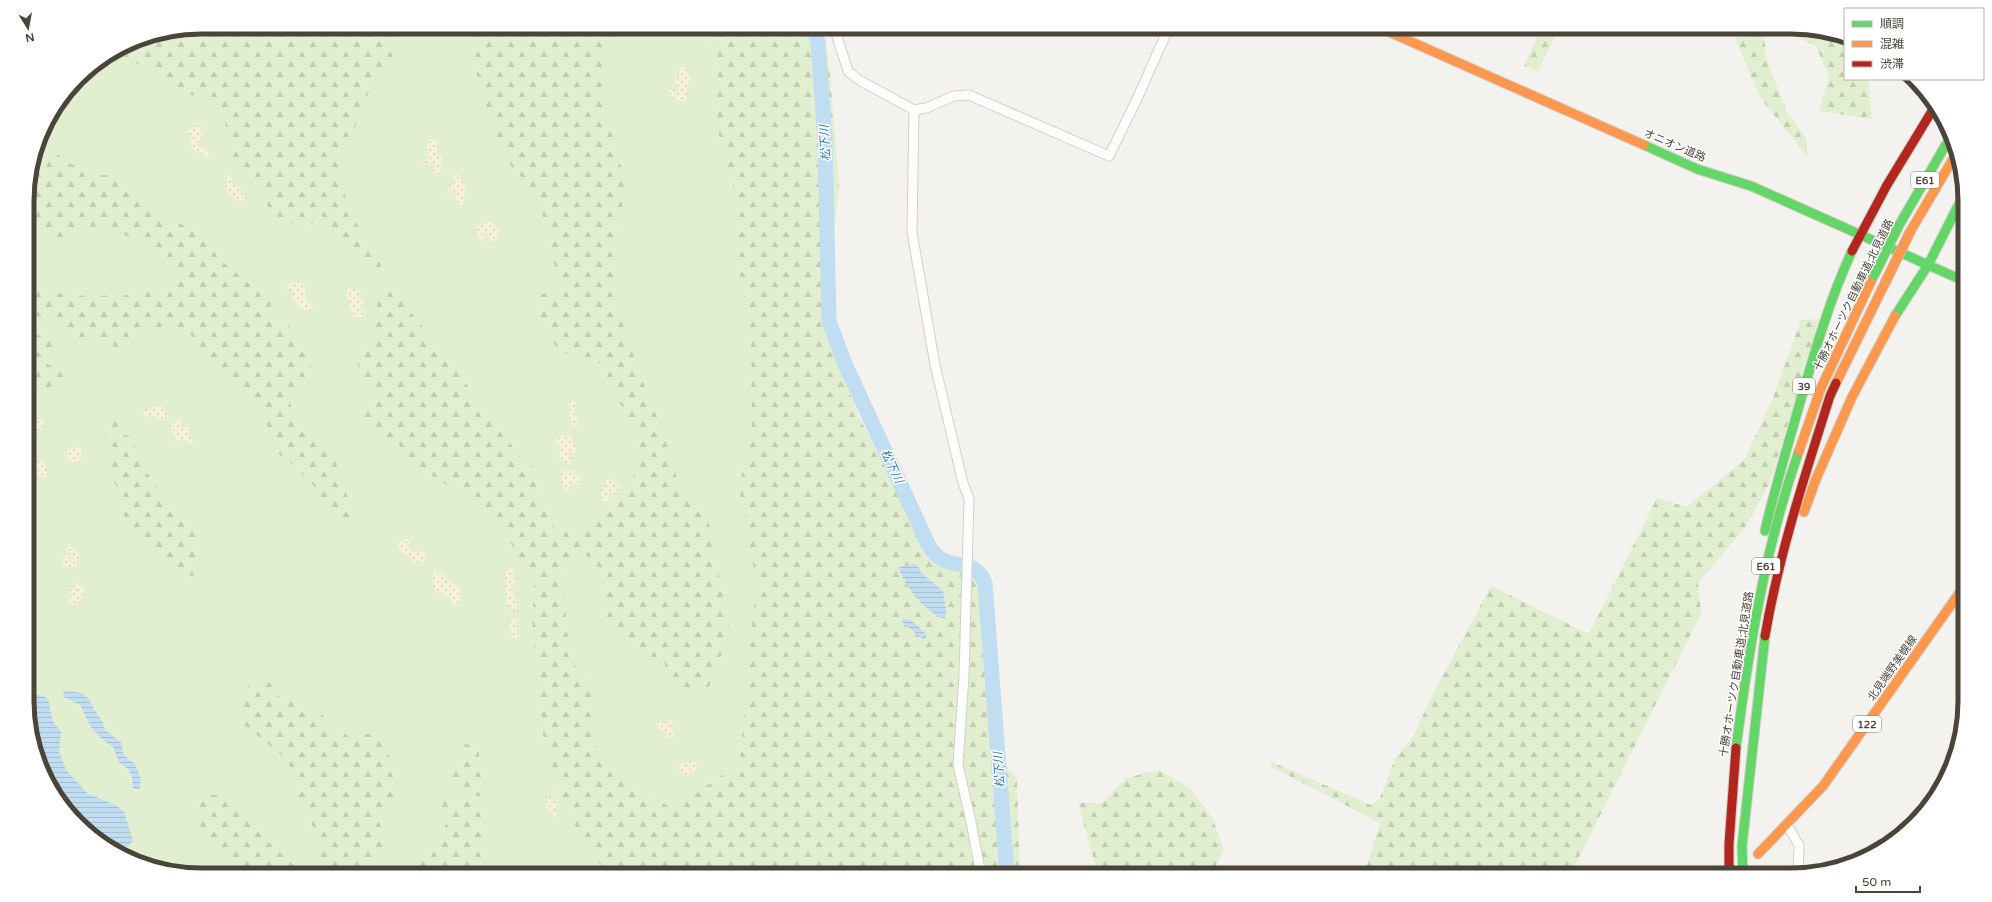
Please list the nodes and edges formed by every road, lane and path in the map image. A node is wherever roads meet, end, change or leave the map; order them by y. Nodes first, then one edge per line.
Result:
1 (836, 34) edge
2 (1166, 34) edge
3 (1394, 34) edge
4 (914, 110) junction
5 (1932, 112) edge
6 (1947, 142) edge
7 (1952, 159) edge
8 (1958, 206) edge
9 (1860, 234) junction
10 (1928, 265) junction
11 (1958, 279) edge
12 (1958, 595) edge
13 (1771, 600) junction
14 (1743, 691) junction
15 (1787, 825) junction
16 (1758, 854) dead end
17 (979, 868) edge
18 (1729, 868) edge
19 (1743, 868) edge
20 (1798, 868) edge

1 - 4 street
2 - 4 street
3 - 9 main road, オニオン道路
4 - 17 street
5 - 9 main road, 39
6 - 14 main road, 十勝オホーツク自動車道;北見道路 / E61, bridge
7 - 13 main road, 十勝オホーツク自動車道;北見道路 / E61, bridge
8 - 10 main road
9 - 10 main road, オニオン道路
9 - 14 main road, 39
10 - 11 main road, オニオン道路
10 - 13 main road
12 - 15 main road, 北見端野美幌線 / 122
13 - 19 main road, 十勝オホーツク自動車道;北見道路 / E61
14 - 18 main road, 十勝オホーツク自動車道;北見道路 / E61
15 - 16 main road, 北見端野美幌線 / 122
15 - 20 street

